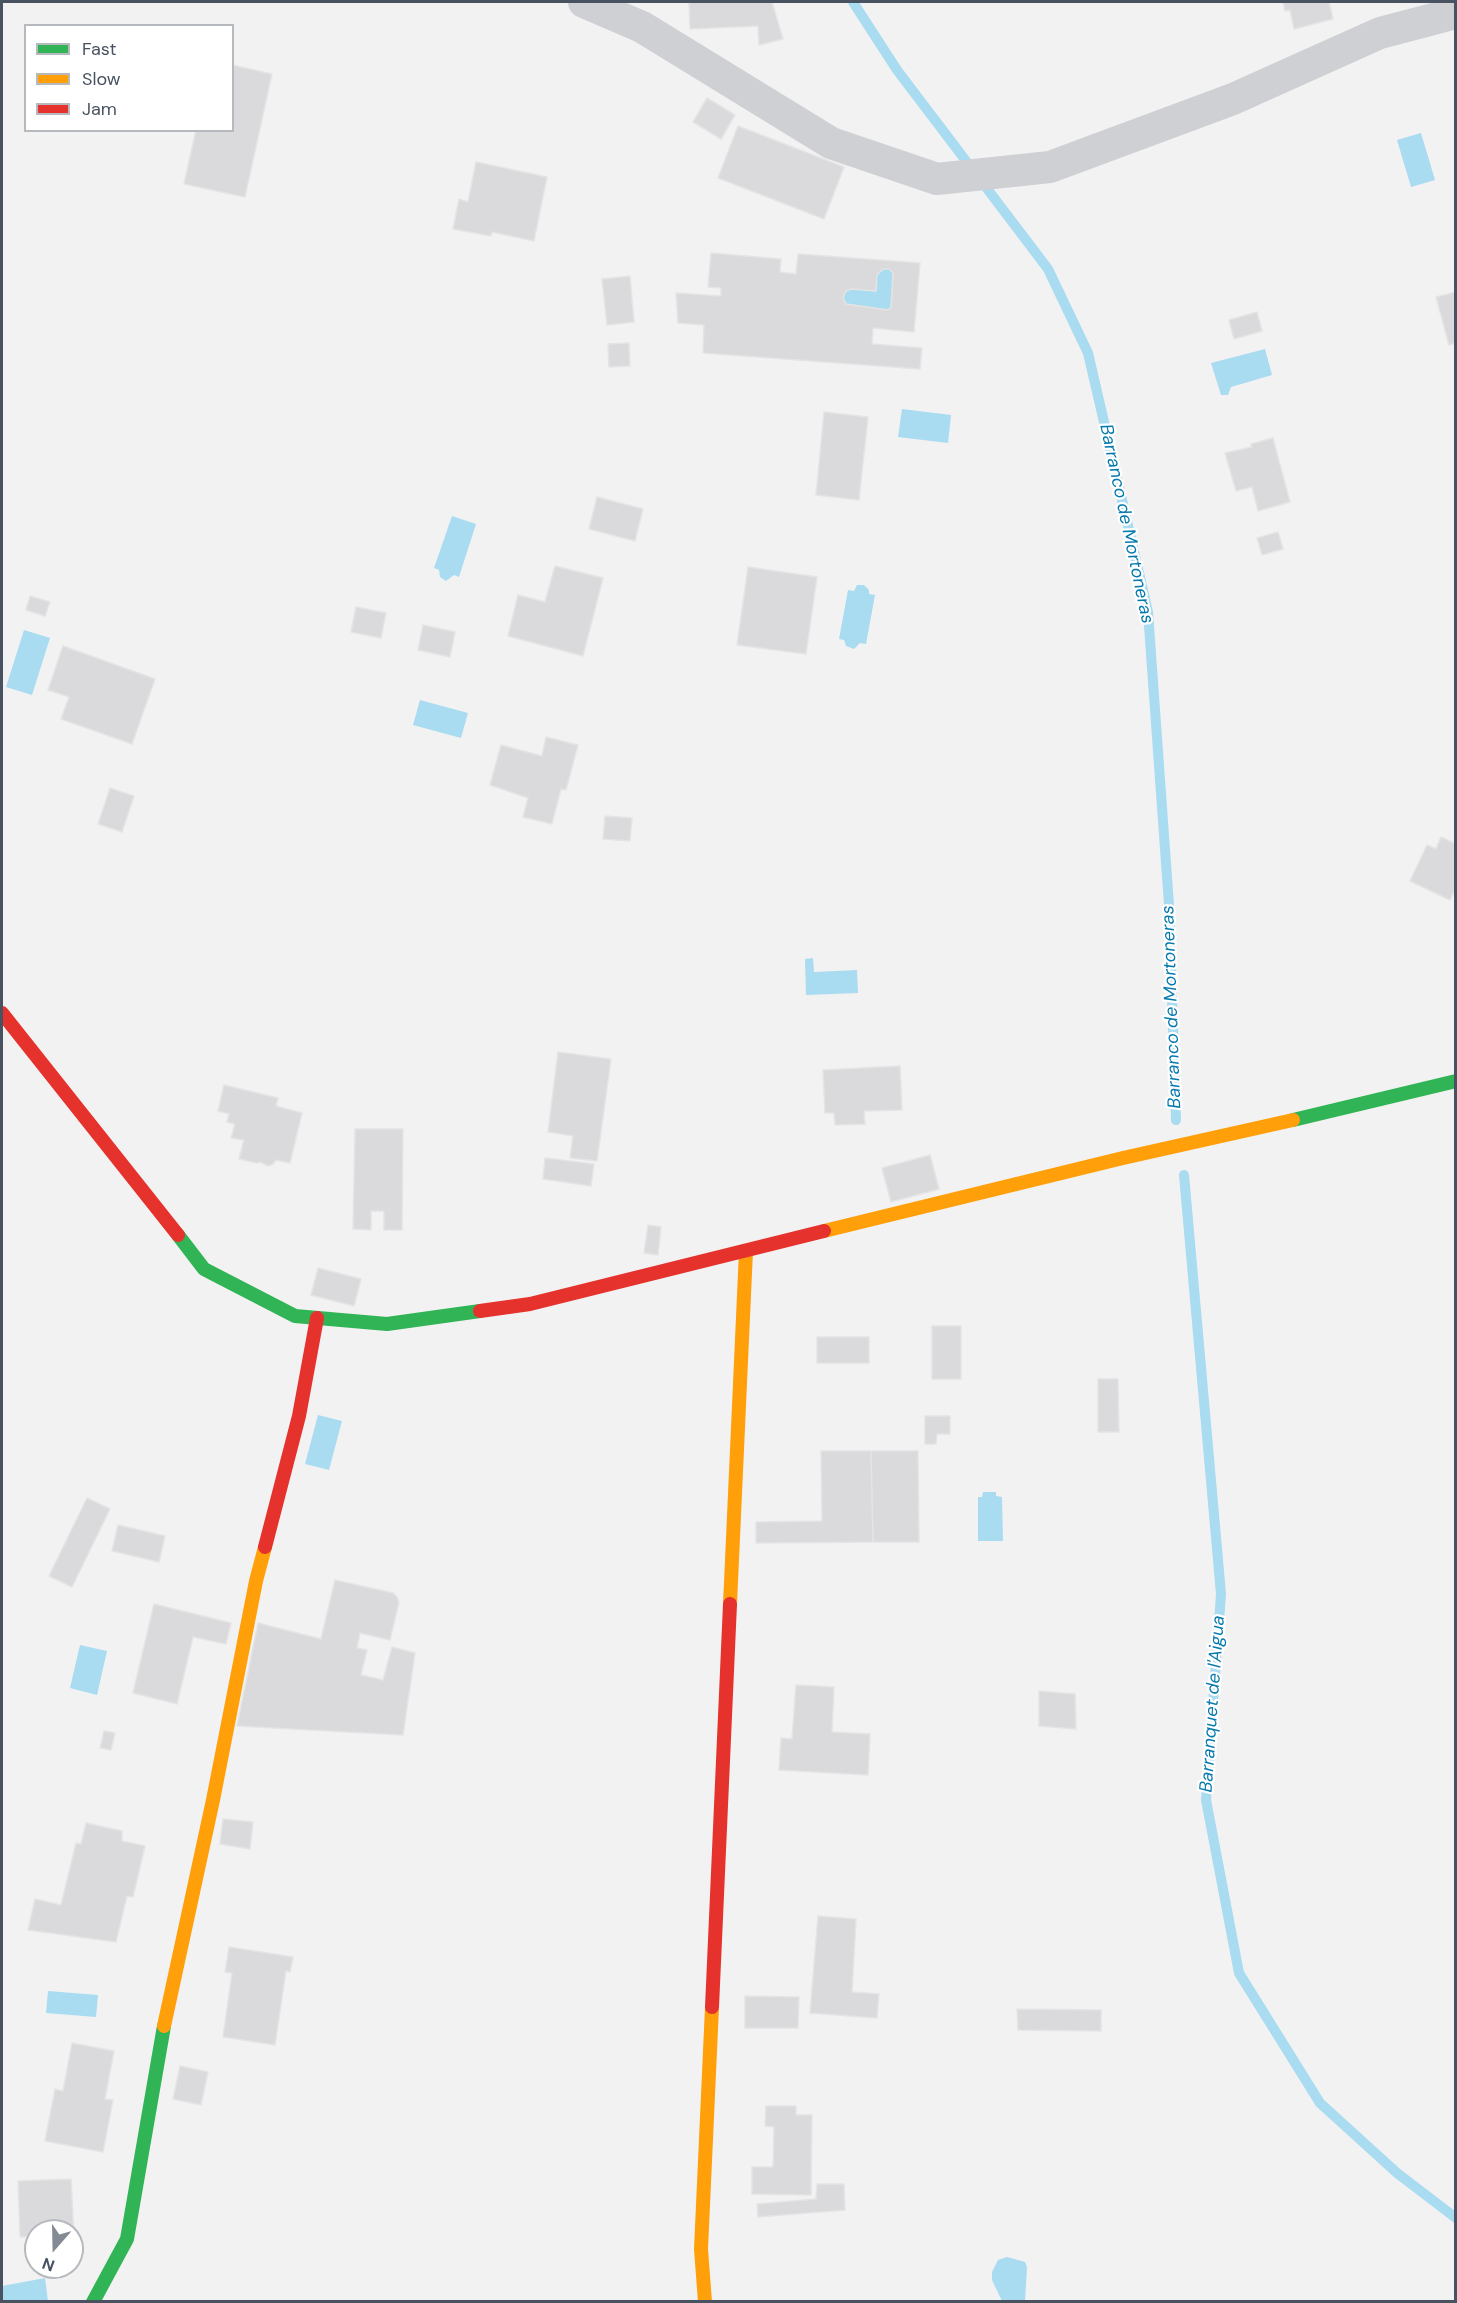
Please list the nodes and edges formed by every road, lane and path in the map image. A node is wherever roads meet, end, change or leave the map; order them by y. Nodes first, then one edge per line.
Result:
1 (584, 2) edge
2 (1455, 13) edge
3 (2, 1013) edge
4 (1455, 1081) edge
5 (746, 1251) junction
6 (317, 1318) junction
7 (93, 2301) edge
8 (705, 2301) edge

1 - 2 street
3 - 6 street
4 - 5 street
5 - 6 street
5 - 8 street
6 - 7 street

